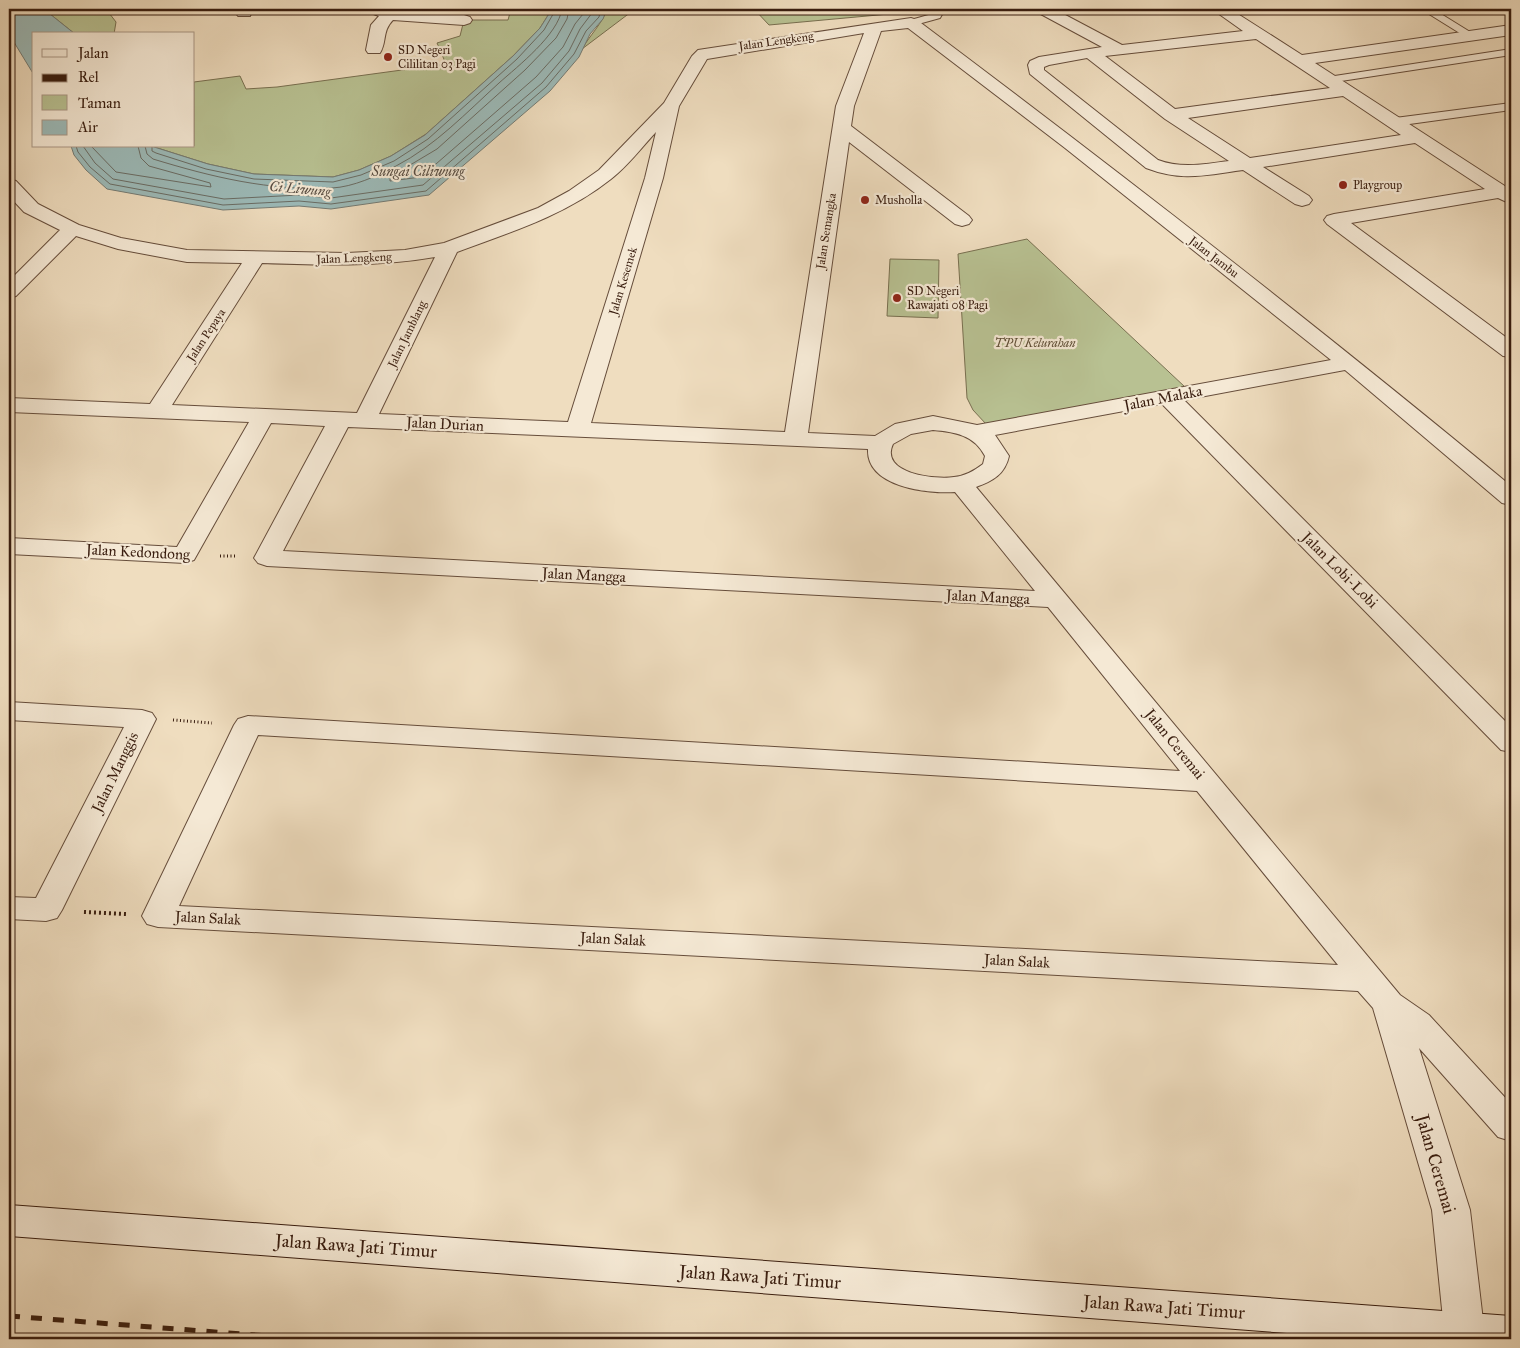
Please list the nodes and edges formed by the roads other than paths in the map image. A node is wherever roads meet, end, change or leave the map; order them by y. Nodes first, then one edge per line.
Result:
1 (940, 9) edge
2 (1043, 9) edge
3 (1220, 9) edge
4 (1426, 9) edge
5 (382, 12) edge
6 (464, 20) dead end
7 (912, 23) junction
8 (874, 27) junction
9 (1511, 30) edge
10 (1259, 34) junction
11 (1470, 35) junction
12 (1118, 49) junction
13 (374, 50) dead end
14 (1511, 52) edge
15 (1090, 53) junction
16 (1301, 60) junction
17 (1328, 80) junction
18 (1344, 91) junction
19 (671, 106) junction
20 (1511, 106) edge
21 (1171, 115) junction
22 (1396, 122) junction
23 (842, 128) junction
24 (1420, 137) junction
25 (1246, 164) junction
26 (606, 174) junction
27 (638, 177) junction
28 (9, 185) edge
29 (1506, 195) edge
30 (1302, 200) dead end
31 (9, 207) edge
32 (31, 208) junction
33 (962, 220) dead end
34 (72, 229) junction
35 (449, 248) junction
36 (255, 259) junction
37 (9, 292) edge
38 (1511, 351) edge
39 (1349, 363) junction
40 (1168, 397) junction
41 (9, 404) edge
42 (157, 411) junction
43 (264, 416) junction
44 (340, 419) junction
45 (365, 420) junction
46 (577, 430) junction
47 (976, 432) junction
48 (795, 439) junction
49 (882, 443) junction
50 (961, 484) junction
51 (1511, 498) edge
52 (9, 546) edge
53 (1057, 600) junction
54 (9, 711) edge
55 (1511, 743) edge
56 (1206, 782) junction
57 (9, 908) edge
58 (1378, 991) junction
59 (1511, 1127) edge
60 (9, 1220) edge
61 (1464, 1329) junction
62 (1511, 1333) edge

1 - 7 lane
2 - 12 street
3 - 10 street
4 - 11 lane
5 - 6 street
5 - 13 street
7 - 8 street, Jalan Lengkeng
7 - 39 street, Jalan Jambu
8 - 19 street, Jalan Lengkeng
8 - 23 street, Jalan Semangka
9 - 11 street
10 - 12 street
10 - 16 street
11 - 16 street
12 - 15 street
14 - 17 lane
15 - 21 street
15 - 25 street
16 - 17 street
17 - 18 street
18 - 21 street
18 - 22 street
19 - 26 street, Jalan Lengkeng
19 - 27 street, Jalan Lengkeng
20 - 22 lane
21 - 25 street
22 - 24 street
23 - 33 street
23 - 48 street, Jalan Semangka
24 - 25 street
24 - 29 street
25 - 30 street
26 - 27 street
26 - 35 street, Jalan Lengkeng
27 - 46 street, Jalan Kesemek
28 - 32 street, Jalan Lengkeng
29 - 38 street
31 - 32 street
32 - 34 street, Jalan Lengkeng
34 - 36 street, Jalan Lengkeng
34 - 37 street
35 - 36 street, Jalan Lengkeng
35 - 45 street, Jalan Jamblang
36 - 42 street, Jalan Pepaya
39 - 40 street, Jalan Malaka
39 - 51 street, Jalan Jambu
40 - 47 street, Jalan Malaka
40 - 55 street, Jalan Lobi-Lobi
41 - 42 street, Jalan Durian
42 - 43 street, Jalan Durian
43 - 44 street, Jalan Durian
43 - 52 street, Jalan Kedondong
44 - 45 street, Jalan Durian
44 - 53 street, Jalan Mangga
45 - 46 street, Jalan Durian
46 - 48 street, Jalan Durian
47 - 49 street
47 - 50 street
48 - 49 street, Jalan Durian
49 - 50 street
50 - 53 street, Jalan Ceremai
53 - 56 street, Jalan Ceremai
54 - 57 street, Jalan Manggis
56 - 58 street, Jalan Ceremai
56 - 58 street, Jalan Salak
58 - 59 street, Jalan Ceremai
58 - 61 street, Jalan Ceremai
60 - 61 street, Jalan Rawa Jati Timur
61 - 62 street, Jalan Rawa Jati Timur

